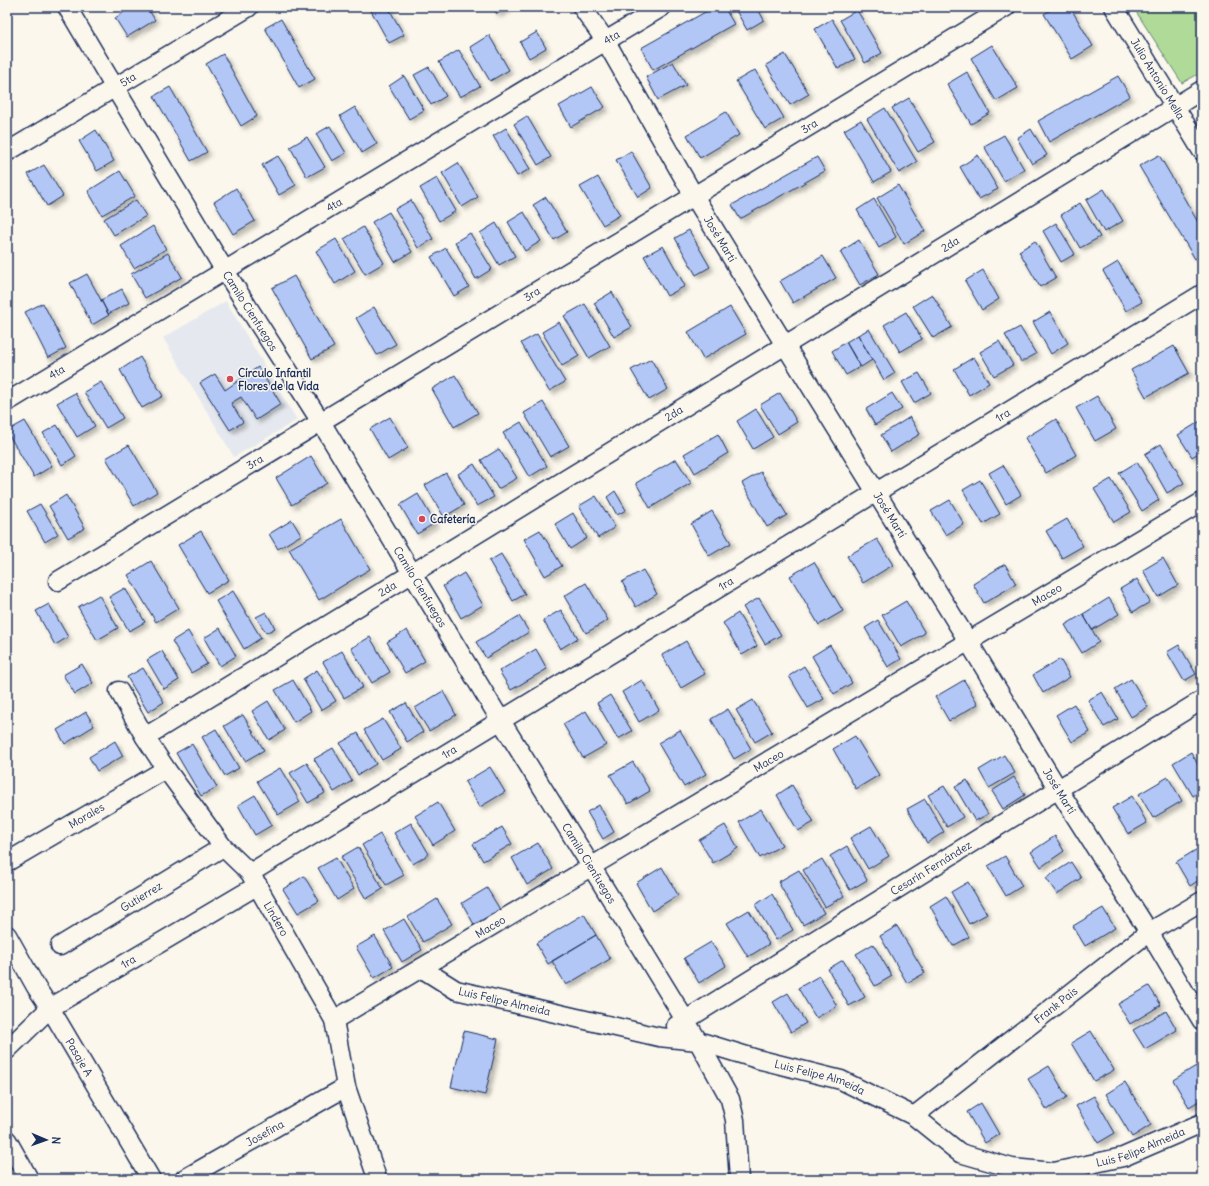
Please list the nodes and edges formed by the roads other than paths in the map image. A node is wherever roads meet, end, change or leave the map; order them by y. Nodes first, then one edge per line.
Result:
1 (67, 7) edge
2 (249, 7) edge
3 (582, 7) edge
4 (662, 7) edge
5 (1006, 7) edge
6 (1114, 7) edge
7 (605, 40) junction
8 (114, 88) junction
9 (1202, 90) edge
10 (1175, 106) junction
11 (1202, 151) edge
12 (7, 152) edge
13 (694, 196) junction
14 (225, 272) junction
15 (1202, 294) edge
16 (785, 345) junction
17 (7, 402) edge
18 (321, 422) junction
19 (876, 492) junction
20 (1202, 502) edge
21 (412, 573) junction
22 (58, 581) dead end
23 (968, 641) junction
24 (119, 691) dead end
25 (1202, 700) edge
26 (501, 721) junction
27 (145, 736) junction
28 (166, 769) junction
29 (1058, 789) junction
30 (222, 847) junction
31 (7, 862) edge
32 (591, 866) junction
33 (254, 879) junction
34 (1202, 901) edge
35 (1149, 932) junction
36 (7, 935) edge
37 (60, 946) dead end
38 (421, 968) junction
39 (50, 1008) junction
40 (334, 1020) junction
41 (686, 1020) junction
42 (1202, 1021) edge
43 (659, 1036) junction
44 (698, 1041) junction
45 (7, 1050) edge
46 (346, 1087) junction
47 (914, 1116) junction
48 (1202, 1123) edge
49 (7, 1140) edge
50 (376, 1175) dead end
51 (29, 1179) edge
52 (151, 1179) edge
53 (184, 1179) edge
54 (739, 1179) edge

1 - 8 street, Camilo Cienfuegos
2 - 8 street, 5ta
3 - 7 street, José Martí
4 - 7 street, 4ta
5 - 13 street, 3ra
6 - 10 street, Julio Antonio Mella
7 - 13 street, José Martí
7 - 14 street, 4ta
8 - 12 street, 5ta
8 - 14 street, Camilo Cienfuegos
9 - 10 street, 2da
10 - 11 street, Julio Antonio Mella
10 - 16 street, 2da
13 - 16 street, José Martí
13 - 18 street, 3ra
14 - 17 street, 4ta
14 - 18 street, Camilo Cienfuegos
15 - 19 street, 1ra
16 - 19 street, José Martí
16 - 21 street, 2da
18 - 21 street, Camilo Cienfuegos
18 - 22 street, 3ra
19 - 23 street, José Martí
19 - 26 street, 1ra
20 - 23 street, Maceo
21 - 26 street, Camilo Cienfuegos
21 - 27 street, 2da
23 - 29 street, José Martí
23 - 32 street, Maceo
24 - 27 street, Lindero
25 - 29 street, Cesarín Fernández
26 - 32 street, Camilo Cienfuegos
26 - 33 street, 1ra
27 - 28 street, Lindero
28 - 30 street, Lindero
28 - 31 street, Morales
29 - 35 street, José Martí
29 - 41 street, Cesarín Fernández
30 - 33 street, Lindero
30 - 37 street, Gutierrez
32 - 38 street, Maceo
32 - 41 street, Camilo Cienfuegos
33 - 39 street, 1ra
33 - 40 street, Lindero
34 - 35 street, Frank País
35 - 42 street, José Martí
35 - 47 street, Frank País
36 - 39 street, Pasaje A
38 - 40 street, Maceo
38 - 43 street, Luis Felipe Almeida
39 - 45 street, 1ra
39 - 52 street, Pasaje A
40 - 46 street, Lindero
41 - 43 street, Cesarín Fernández
41 - 44 street, Camilo Cienfuegos
43 - 44 street, Luis Felipe Almeida
44 - 47 street, Luis Felipe Almeida
44 - 54 street, Camilo Cienfuegos
46 - 50 street, Lindero
46 - 53 street, Josefina
47 - 48 street, Luis Felipe Almeida
49 - 51 street

